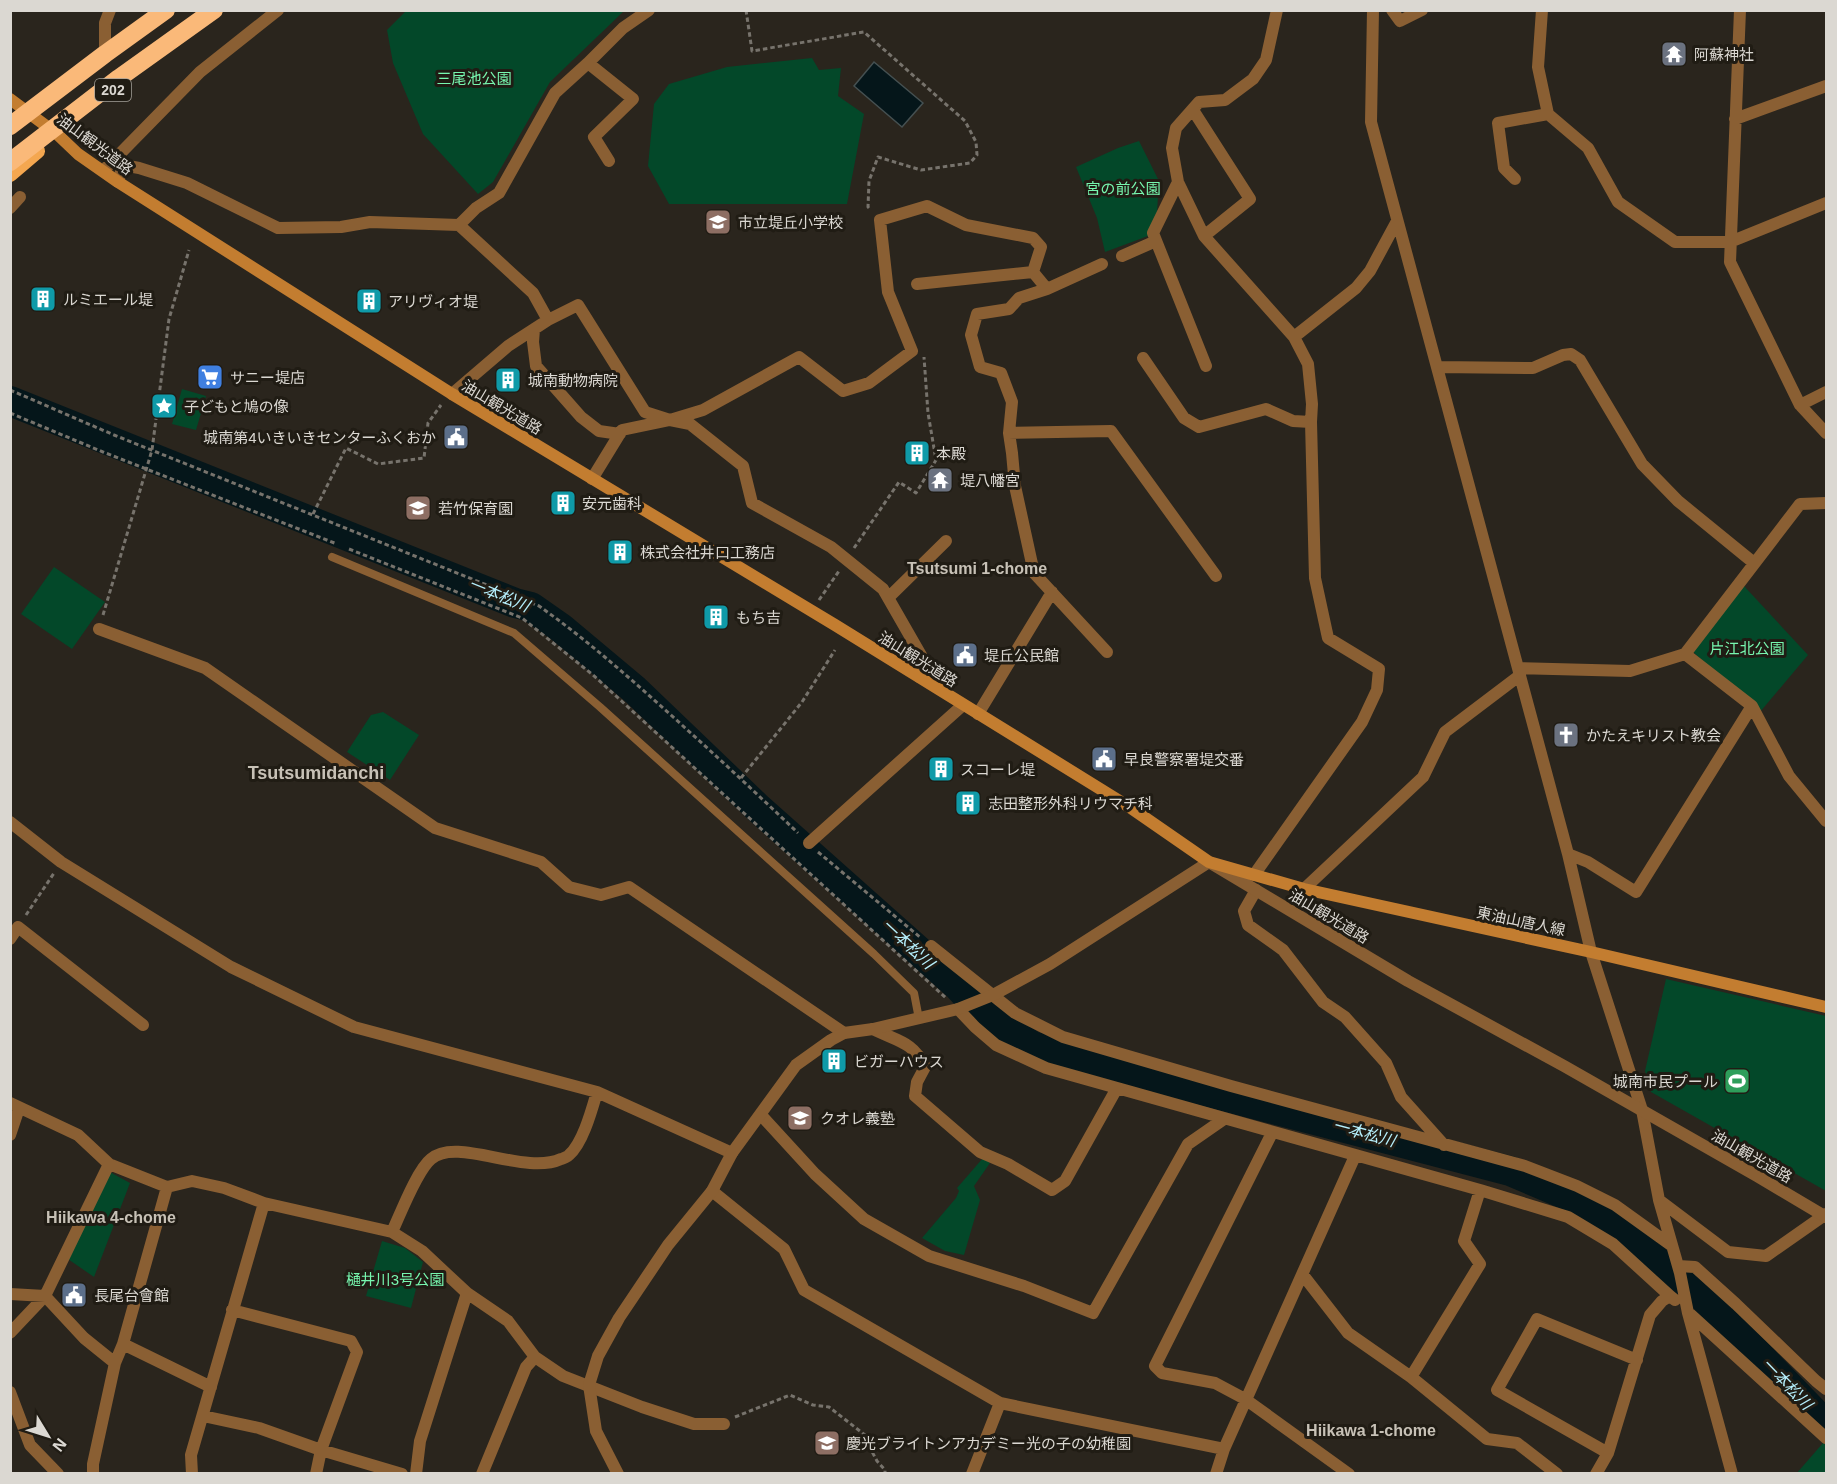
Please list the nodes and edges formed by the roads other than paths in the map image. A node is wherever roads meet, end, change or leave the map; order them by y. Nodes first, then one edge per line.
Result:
1 (110, 10) edge
2 (159, 10) edge
3 (166, 10) edge
4 (216, 10) edge
5 (278, 10) edge
6 (649, 10) edge
7 (1277, 10) edge
8 (1373, 10) edge
9 (1392, 10) edge
10 (1422, 10) edge
11 (1542, 10) edge
12 (1740, 10) edge
13 (105, 48) junction
14 (588, 63) junction
15 (1827, 86) edge
16 (10, 99) edge
17 (1193, 110) junction
18 (25, 111) junction
19 (1548, 114) junction
20 (1735, 119) junction
21 (10, 125) edge
22 (57, 134) junction
23 (609, 161) dead end
24 (10, 162) edge
25 (103, 171) junction
26 (10, 174) edge
27 (1515, 179) dead end
28 (118, 182) junction
29 (1178, 182) junction
30 (20, 197) dead end
31 (1827, 203) edge
32 (10, 208) edge
33 (1397, 221) junction
34 (459, 225) junction
35 (1204, 236) junction
36 (1156, 241) junction
37 (1730, 242) junction
38 (1122, 256) dead end
39 (1102, 264) dead end
40 (1033, 272) junction
41 (917, 284) dead end
42 (1047, 289) junction
43 (548, 320) junction
44 (534, 329) junction
45 (1294, 337) junction
46 (1143, 358) dead end
47 (1206, 366) dead end
48 (1437, 367) junction
49 (1827, 392) edge
50 (452, 394) junction
51 (1800, 405) junction
52 (670, 420) junction
53 (1311, 422) junction
54 (1009, 433) junction
55 (1827, 433) edge
56 (620, 434) junction
57 (592, 479) junction
58 (1827, 503) edge
59 (946, 541) dead end
60 (332, 557) dead end
61 (1754, 563) junction
62 (1216, 576) dead end
63 (1052, 592) junction
64 (888, 598) junction
65 (99, 629) road end
66 (1107, 652) dead end
67 (1685, 654) junction
68 (1519, 672) junction
69 (919, 677) junction
70 (963, 705) junction
71 (1752, 706) junction
72 (978, 714) junction
73 (1827, 821) edge
74 (10, 822) edge
75 (809, 843) dead end
76 (1568, 854) junction
77 (1209, 862) junction
78 (1254, 874) junction
79 (1304, 889) junction
80 (1256, 890) junction
81 (10, 939) edge
82 (931, 946) dead end
83 (1591, 951) junction
84 (990, 997) junction
85 (962, 1007) junction
86 (1827, 1007) edge
87 (919, 1019) junction
88 (143, 1025) dead end
89 (873, 1029) junction
90 (844, 1033) junction
91 (1117, 1088) junction
92 (597, 1092) junction
93 (15, 1106) edge
94 (1642, 1110) junction
95 (761, 1115) junction
96 (1224, 1119) junction
97 (1272, 1133) junction
98 (10, 1135) edge
99 (1444, 1145) junction
100 (732, 1153) junction
101 (1355, 1156) junction
102 (109, 1164) junction
103 (167, 1187) junction
104 (1480, 1190) junction
105 (712, 1191) junction
106 (1659, 1200) junction
107 (264, 1203) junction
108 (1826, 1216) edge
109 (392, 1232) junction
110 (1672, 1246) junction
111 (1679, 1269) junction
112 (1302, 1275) junction
113 (467, 1293) junction
114 (10, 1294) edge
115 (45, 1296) junction
116 (1670, 1296) junction
117 (232, 1310) junction
118 (1688, 1313) junction
119 (10, 1333) edge
120 (123, 1344) junction
121 (535, 1357) junction
122 (1637, 1360) junction
123 (115, 1363) junction
124 (1411, 1377) junction
125 (589, 1385) junction
126 (211, 1387) junction
127 (1827, 1389) edge
128 (10, 1392) edge
129 (1245, 1399) junction
130 (1000, 1402) junction
131 (203, 1416) junction
132 (724, 1424) road end
133 (1827, 1438) edge
134 (1224, 1449) junction
135 (321, 1450) junction
136 (1608, 1453) junction
137 (58, 1473) edge
138 (93, 1473) edge
139 (192, 1473) edge
140 (316, 1473) edge
141 (402, 1473) edge
142 (416, 1473) edge
143 (482, 1473) edge
144 (618, 1473) edge
145 (972, 1473) edge
146 (1216, 1473) edge
147 (1349, 1473) edge
148 (1557, 1473) edge
149 (1596, 1473) edge
150 (1732, 1473) edge

1 - 13 street
2 - 13 highway, 202
3 - 21 highway, bridge
4 - 22 highway, 202
4 - 24 highway, bridge
5 - 25 street
6 - 14 street
7 - 17 street
8 - 33 street
9 - 10 street
11 - 19 street
12 - 20 street
13 - 18 highway, 202
14 - 23 street
14 - 34 street
15 - 20 street
16 - 18 main road, 油山観光道路
17 - 29 street
17 - 35 street
18 - 21 highway, 202
18 - 22 main road, 油山観光道路
19 - 27 street
19 - 37 street
20 - 37 street
22 - 25 main road, 油山観光道路
22 - 26 highway, 202
25 - 28 main road, 油山観光道路
28 - 34 street
28 - 50 main road, 油山観光道路
29 - 35 street
29 - 36 street
30 - 32 street
31 - 37 street
33 - 45 street
33 - 48 street
34 - 43 street
35 - 45 street
36 - 38 street
36 - 47 street
37 - 51 street
39 - 42 street
40 - 41 street
40 - 42 street
40 - 52 street
42 - 54 street
43 - 44 street
43 - 52 street
44 - 50 street
44 - 56 street
45 - 53 street
46 - 53 street
48 - 61 street
48 - 68 street
49 - 51 street
50 - 57 main road, 油山観光道路
51 - 55 street
52 - 56 street
52 - 64 street
53 - 78 street
54 - 62 street
54 - 63 street
56 - 57 street
57 - 69 main road, 油山観光道路
58 - 61 street
59 - 64 street
60 - 87 lane
61 - 67 street
63 - 66 street
63 - 72 street
64 - 69 street
65 - 90 street
67 - 68 street
67 - 71 street
68 - 76 street
68 - 79 street
69 - 70 main road, 油山観光道路
70 - 72 main road, 油山観光道路
70 - 75 street
71 - 73 street
71 - 76 street
72 - 77 main road, 油山観光道路
74 - 92 street
76 - 83 street
77 - 78 main road, 東油山唐人線
77 - 80 street, 油山観光道路
77 - 84 street
78 - 79 main road, 東油山唐人線
79 - 83 main road, 東油山唐人線
80 - 94 street, 油山観光道路
80 - 99 street
81 - 88 street
82 - 84 street
83 - 86 main road, 東油山唐人線
83 - 94 street
84 - 85 street
84 - 99 street
85 - 87 street
85 - 91 street
87 - 89 street
89 - 90 street
89 - 91 street
90 - 95 street
91 - 96 street
92 - 100 street
92 - 109 street
93 - 98 street
93 - 102 street
94 - 106 street
94 - 108 street, 油山観光道路
95 - 96 street
95 - 100 street
96 - 97 street
97 - 101 street
97 - 129 street
99 - 110 street
100 - 105 street
101 - 104 street
101 - 112 street
102 - 103 street
102 - 115 street
103 - 107 street
103 - 120 street
104 - 116 street
104 - 124 street
105 - 125 street
105 - 130 street
106 - 108 street
106 - 110 street
107 - 109 street
107 - 117 street
109 - 113 street
110 - 111 street
111 - 118 street
111 - 127 street
112 - 124 street
112 - 129 street
113 - 121 street
113 - 142 street
114 - 115 street
115 - 119 street
115 - 123 street
116 - 118 street
116 - 122 street
117 - 126 street
117 - 135 street
118 - 133 street
118 - 150 street
120 - 123 street
120 - 126 street
121 - 125 street
121 - 143 street
122 - 136 street
122 - 136 street
123 - 138 street
124 - 148 street
125 - 132 street
125 - 144 street
126 - 131 street
128 - 137 street
129 - 134 street
129 - 147 street
130 - 134 street
130 - 145 street
131 - 135 street
131 - 139 street
134 - 146 street
135 - 140 street
135 - 141 street
136 - 149 street

